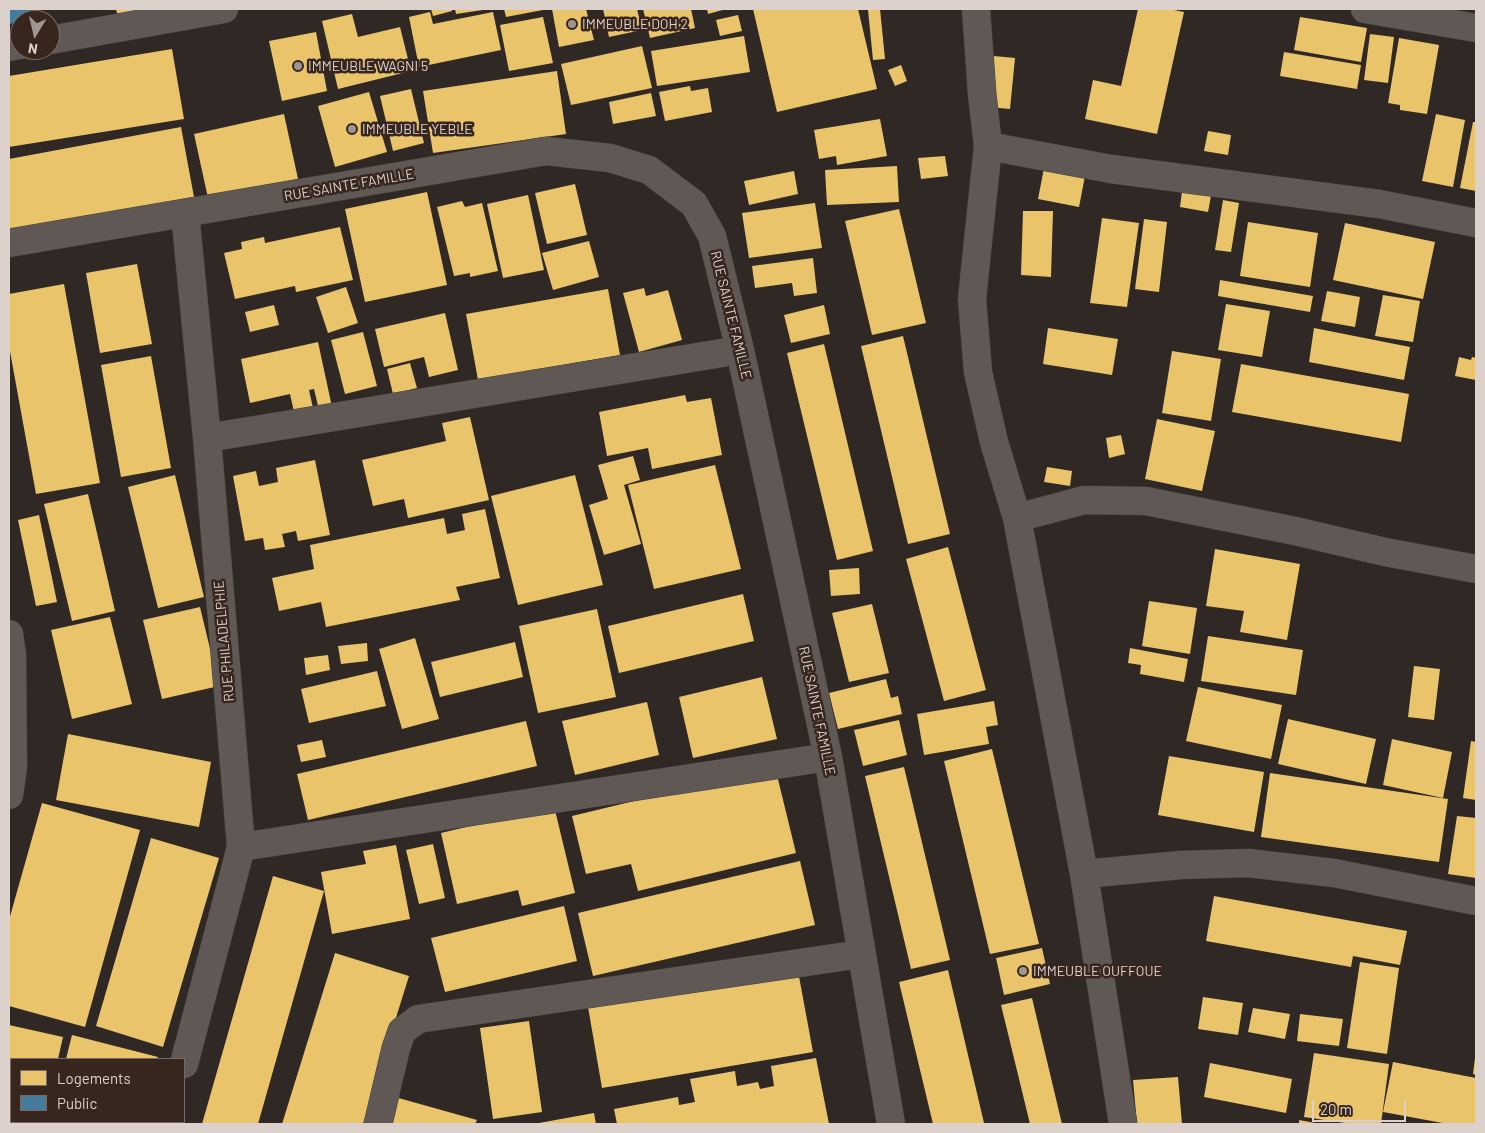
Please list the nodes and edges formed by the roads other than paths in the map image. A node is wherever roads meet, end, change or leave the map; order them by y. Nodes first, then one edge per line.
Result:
1 (224, 9) edge
2 (976, 9) edge
3 (1365, 9) edge
4 (1476, 28) edge
5 (60, 38) edge
6 (988, 146) junction
7 (185, 213) junction
8 (1476, 223) edge
9 (9, 243) edge
10 (740, 350) junction
11 (207, 438) junction
12 (1017, 518) junction
13 (1476, 569) edge
14 (9, 634) edge
15 (828, 757) junction
16 (9, 795) edge
17 (241, 847) junction
18 (1084, 874) junction
19 (1476, 902) edge
20 (861, 954) junction
21 (185, 1060) edge
22 (378, 1124) edge
23 (891, 1124) edge
24 (1124, 1124) edge

1 - 5 street
2 - 6 street
3 - 4 street
6 - 8 street
6 - 12 street
7 - 9 street, RUE SAINTE FAMILLE
7 - 10 street, RUE SAINTE FAMILLE
7 - 11 street, RUE PHILADELPHIE
10 - 11 street
10 - 15 street, RUE SAINTE FAMILLE
11 - 17 street, RUE PHILADELPHIE
12 - 13 street
12 - 18 street
14 - 16 street
15 - 17 street
15 - 20 street, RUE SAINTE FAMILLE
17 - 21 street, RUE PHILADELPHIE
18 - 19 street
18 - 24 street
20 - 22 street
20 - 23 street, RUE SAINTE FAMILLE

